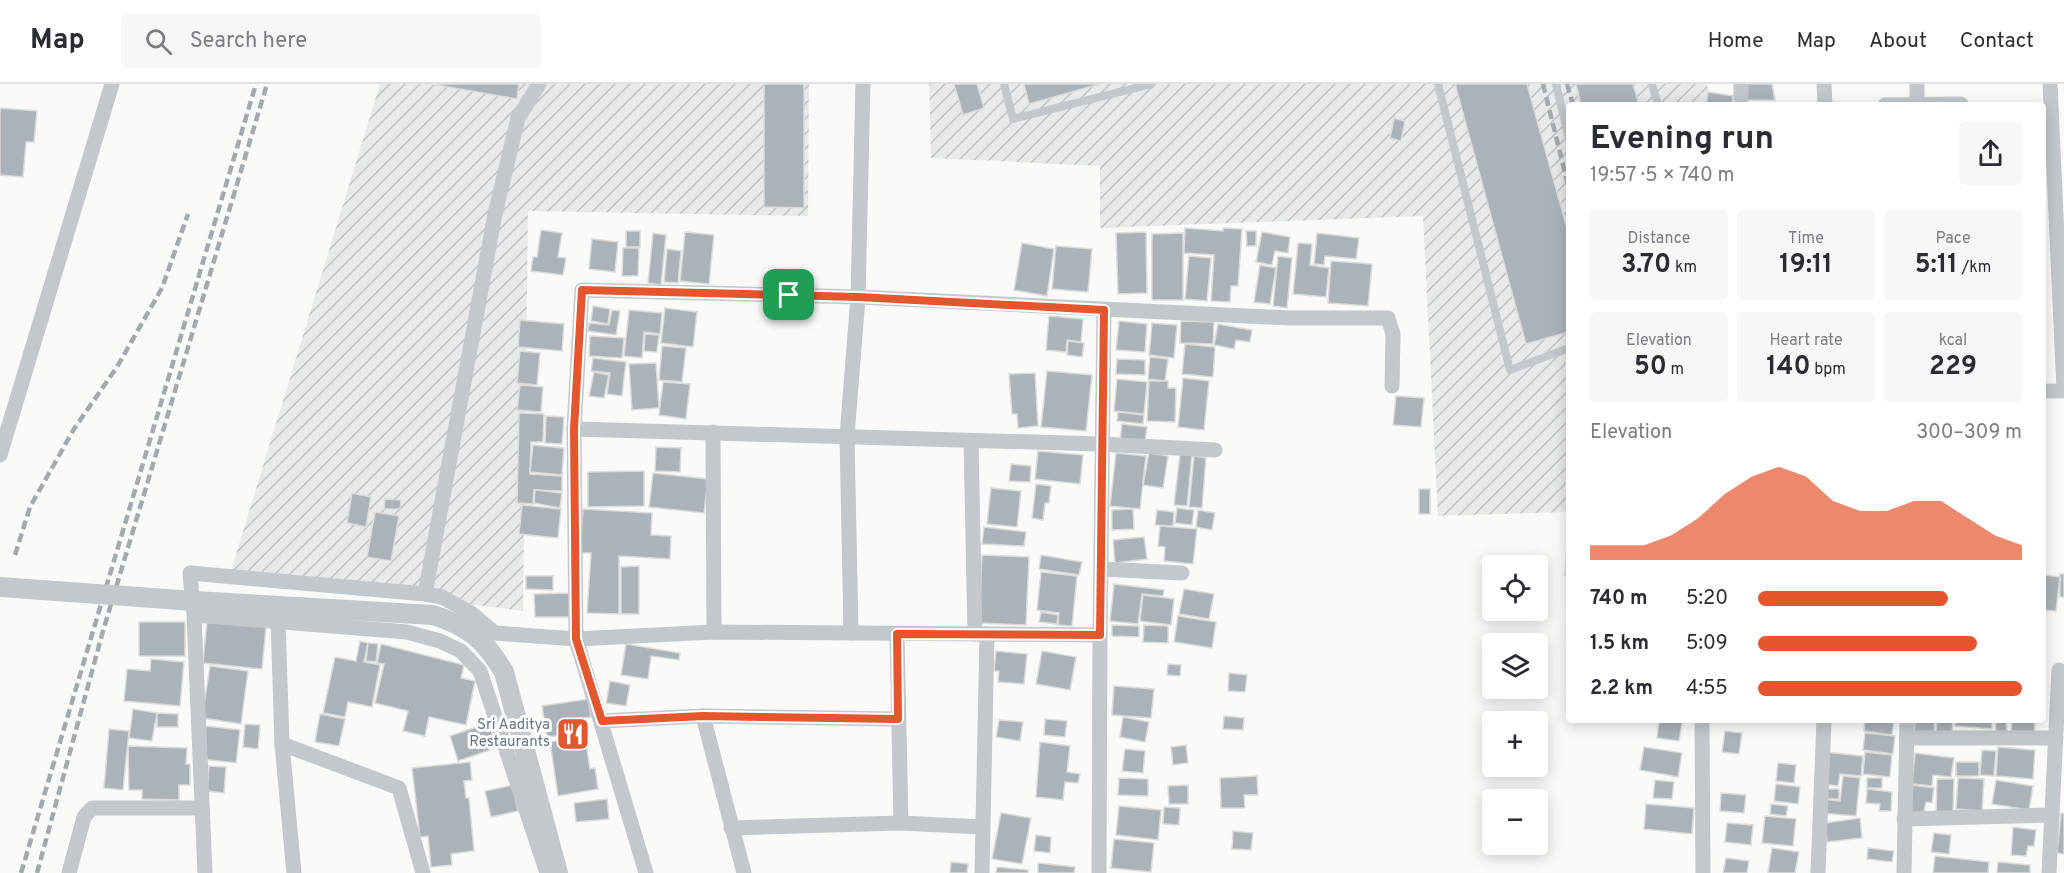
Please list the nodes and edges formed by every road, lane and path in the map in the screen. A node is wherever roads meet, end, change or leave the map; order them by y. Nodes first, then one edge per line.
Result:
1 (112, 84) edge
2 (539, 84) edge
3 (863, 84) edge
4 (1004, 84) edge
5 (1151, 84) edge
6 (1438, 84) edge
7 (1556, 84) edge
8 (1652, 84) edge
9 (1824, 84) edge
10 (1917, 84) edge
11 (2050, 84) edge
12 (1657, 102) edge
13 (1825, 102) edge
14 (1917, 102) edge
15 (1566, 126) edge
16 (858, 297) junction
17 (1104, 310) junction
18 (1566, 349) edge
19 (1392, 386) dead end
20 (2064, 390) edge
21 (2046, 391) edge
22 (574, 429) junction
23 (713, 432) junction
24 (847, 436) junction
25 (971, 441) junction
26 (1101, 444) junction
27 (1215, 450) dead end
28 (0, 455) edge
29 (1101, 569) junction
30 (1182, 573) dead end
31 (0, 586) edge
32 (425, 594) junction
33 (194, 615) junction
34 (278, 620) junction
35 (714, 632) junction
36 (851, 633) junction
37 (897, 634) junction
38 (981, 634) junction
39 (1100, 635) junction
40 (576, 639) junction
41 (2061, 670) edge
42 (2046, 671) edge
43 (703, 716) junction
44 (898, 719) junction
45 (602, 721) junction
46 (1702, 723) edge
47 (1824, 723) edge
48 (1907, 723) edge
49 (1907, 738) junction
50 (2056, 738) junction
51 (282, 744) junction
52 (202, 808) junction
53 (2052, 815) junction
54 (1904, 819) junction
55 (901, 822) junction
56 (731, 828) junction
57 (982, 828) junction
58 (69, 873) edge
59 (205, 873) edge
60 (294, 873) edge
61 (423, 873) edge
62 (547, 873) edge
63 (558, 873) edge
64 (646, 873) edge
65 (744, 873) edge
66 (982, 873) edge
67 (1099, 873) edge
68 (1703, 873) edge
69 (1818, 873) edge
70 (1904, 873) edge
71 (2049, 873) edge

1 - 28 street
2 - 32 street
3 - 16 street
4 - 5 lane
6 - 18 lane
7 - 15 lane
8 - 12 lane
9 - 13 street
10 - 14 street
11 - 20 street
16 - 17 street
16 - 22 street
16 - 24 street
17 - 19 street
17 - 26 street
20 - 21 street
22 - 23 street
22 - 40 street
23 - 24 street
23 - 35 street
24 - 25 street
24 - 36 street
25 - 26 street
25 - 38 street
26 - 27 street
26 - 29 street
29 - 30 street
29 - 39 street
31 - 63 street, bridge
32 - 33 street
32 - 40 street
33 - 34 street
33 - 52 street
34 - 51 street
34 - 62 street
35 - 36 street
35 - 40 street
36 - 37 street
37 - 38 street
37 - 44 street
38 - 39 street
38 - 57 street
39 - 67 street
40 - 45 street
41 - 42 street
41 - 50 street
43 - 44 street
43 - 45 street
43 - 56 street
44 - 55 street
45 - 64 street
46 - 68 street
47 - 69 street
48 - 49 street
49 - 50 street
49 - 54 street
50 - 53 street
51 - 60 street
51 - 61 street
52 - 58 street
52 - 59 street
53 - 54 street
53 - 71 street
54 - 70 street
55 - 56 street
55 - 57 street
56 - 65 street
57 - 66 street

